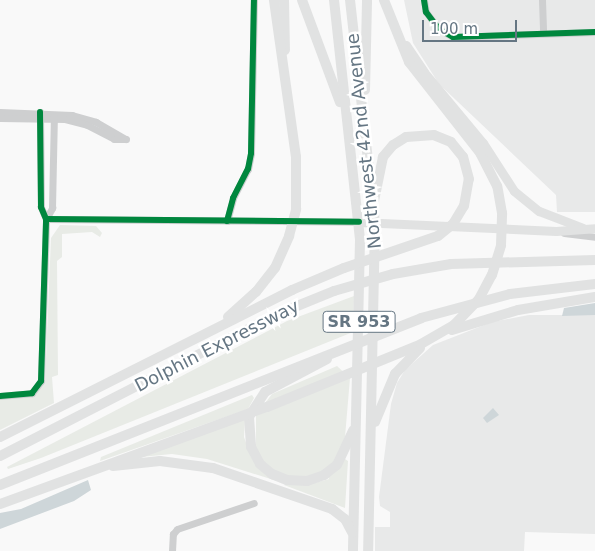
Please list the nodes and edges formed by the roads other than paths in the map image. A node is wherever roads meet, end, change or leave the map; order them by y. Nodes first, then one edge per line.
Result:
1 (254, 0) edge
2 (274, 0) edge
3 (284, 0) edge
4 (302, 0) edge
5 (334, 0) edge
6 (350, 0) edge
7 (367, 0) edge
8 (384, 0) edge
9 (424, 0) edge
10 (542, 0) edge
11 (595, 32) edge
12 (543, 33) junction
13 (286, 81) junction
14 (364, 108) junction
15 (0, 112) edge
16 (40, 115) junction
17 (54, 116) junction
18 (0, 118) edge
19 (348, 132) junction
20 (54, 151) junction
21 (40, 152) junction
22 (374, 201) junction
23 (46, 219) junction
24 (227, 221) junction
25 (360, 222) junction
26 (375, 222) junction
27 (583, 228) junction
28 (595, 228) edge
29 (556, 231) junction
30 (595, 237) edge
31 (595, 260) edge
32 (595, 284) edge
33 (595, 297) edge
34 (204, 333) junction
35 (350, 346) junction
36 (0, 396) edge
37 (356, 422) junction
38 (372, 430) junction
39 (0, 437) edge
40 (0, 456) edge
41 (98, 468) junction
42 (0, 485) edge
43 (254, 503) dead end
44 (0, 504) edge
45 (354, 538) junction
46 (172, 551) edge
47 (353, 551) edge
48 (368, 551) edge

1 - 24 street
2 - 13 highway
3 - 13 highway
4 - 19 highway
5 - 19 highway, Northwest 42nd Avenue / SR 953
6 - 14 highway, Northwest 42nd Avenue / SR 953
7 - 14 highway
8 - 27 main road
8 - 41 highway
9 - 12 street
10 - 12 street
11 - 12 street
13 - 34 highway
14 - 22 highway, Northwest 42nd Avenue / SR 953
15 - 16 street
16 - 17 street
16 - 18 street
16 - 21 street
17 - 17 street
17 - 20 street
19 - 25 highway, Northwest 42nd Avenue / SR 953
20 - 21 street
20 - 23 street
21 - 23 street
22 - 26 highway, Northwest 42nd Avenue / SR 953
22 - 34 highway
23 - 24 street
23 - 36 street
24 - 25 street
25 - 26 main road
25 - 37 highway, Northwest 42nd Avenue / SR 953
26 - 29 main road
26 - 38 highway, Northwest 42nd Avenue / SR 953
27 - 28 main road
27 - 29 main road
29 - 30 street
31 - 40 highway, Dolphin Expressway
32 - 35 highway
33 - 38 highway
34 - 39 highway
35 - 37 highway
35 - 42 highway
37 - 45 highway, Northwest 42nd Avenue / SR 953
38 - 48 highway, Northwest 42nd Avenue / SR 953
41 - 44 highway
41 - 45 highway
43 - 46 street
45 - 47 highway, Northwest 42nd Avenue / SR 953

